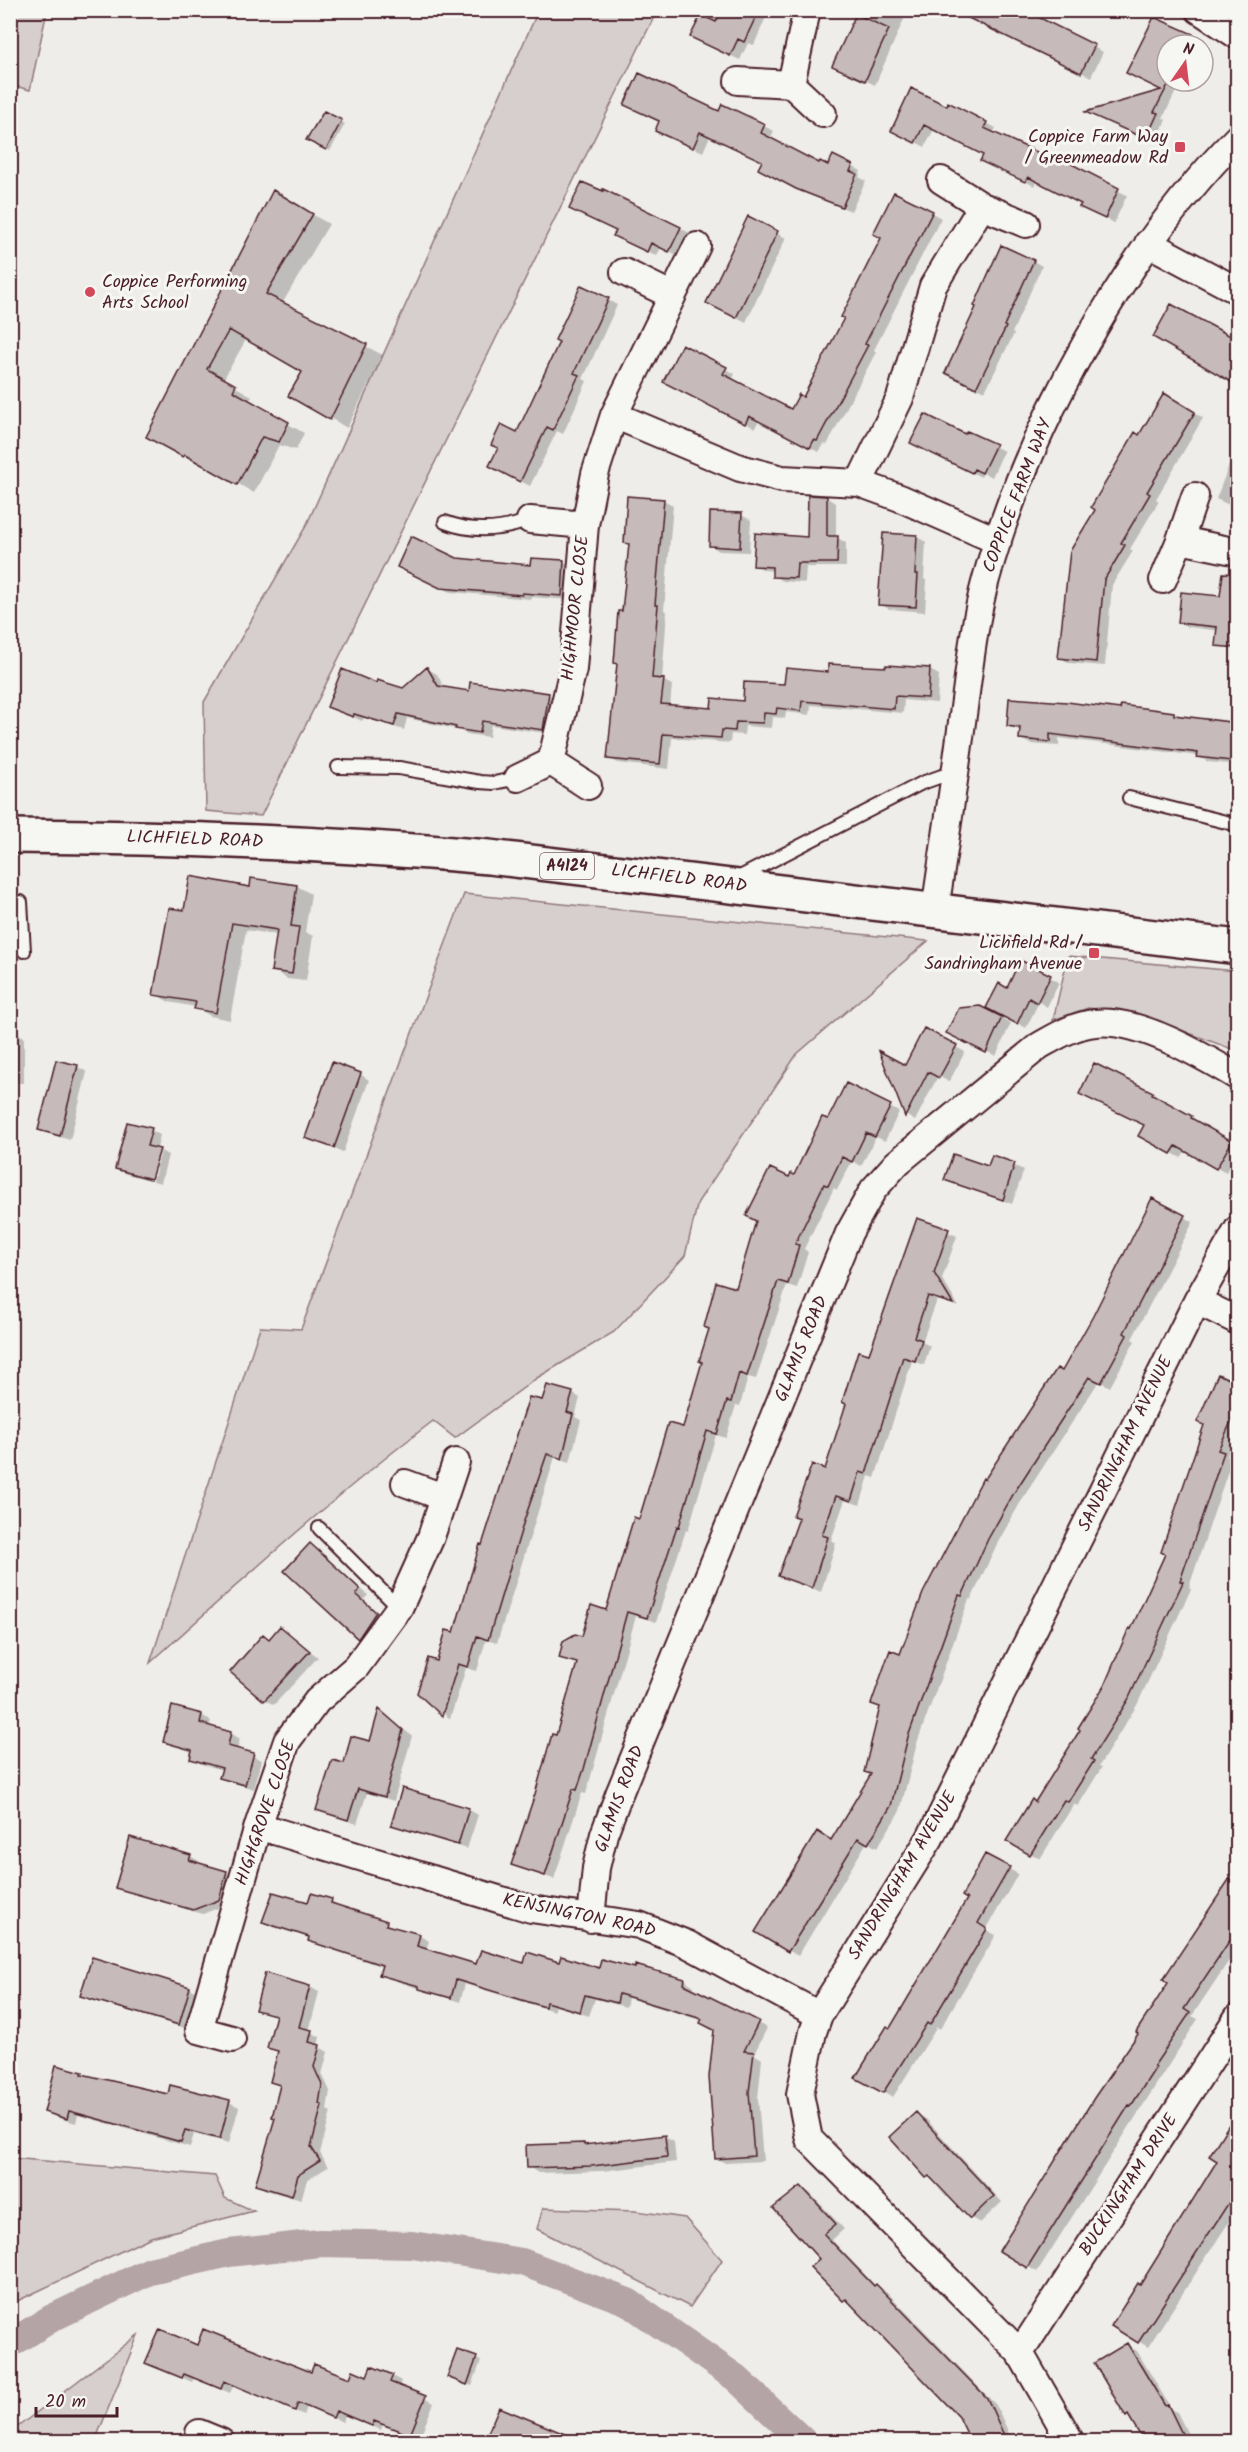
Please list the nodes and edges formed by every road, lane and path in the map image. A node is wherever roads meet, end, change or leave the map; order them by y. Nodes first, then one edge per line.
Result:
1 (807, 10) edge
2 (1199, 10) edge
3 (1238, 36) edge
4 (738, 81) dead end
5 (791, 84) junction
6 (823, 114) dead end
7 (1238, 137) edge
8 (941, 180) dead end
9 (982, 206) junction
10 (1026, 224) dead end
11 (1148, 243) junction
12 (697, 246) dead end
13 (624, 272) dead end
14 (1238, 291) edge
15 (671, 295) junction
16 (614, 415) junction
17 (859, 483) junction
18 (1195, 496) dead end
19 (530, 520) joint
20 (445, 522) dead end
21 (585, 525) junction
22 (1180, 540) junction
23 (998, 541) junction
24 (1238, 552) edge
25 (1163, 580) dead end
26 (550, 762) junction
27 (338, 767) dead end
28 (956, 771) junction
29 (518, 778) joint
30 (588, 786) dead end
31 (1129, 798) dead end
32 (1238, 825) edge
33 (10, 836) edge
34 (728, 884) junction
35 (10, 902) edge
36 (935, 911) junction
37 (1238, 947) edge
38 (24, 951) dead end
39 (1238, 1077) edge
40 (1238, 1229) edge
41 (1197, 1301) junction
42 (1238, 1321) edge
43 (456, 1462) dead end
44 (405, 1483) dead end
45 (443, 1497) junction
46 (319, 1528) dead end
47 (399, 1608) junction
48 (258, 1826) junction
49 (591, 1919) junction
50 (819, 2015) junction
51 (1238, 2017) edge
52 (232, 2039) dead end
53 (1020, 2354) junction
54 (1071, 2442) edge

1 - 5 street
2 - 3 street
4 - 5 street
5 - 6 street
7 - 11 street, COPPICE FARM WAY
8 - 9 street
9 - 10 street
9 - 17 street
11 - 14 street
11 - 23 street, COPPICE FARM WAY
12 - 15 street, HIGHMOOR CLOSE
13 - 15 street
15 - 16 street, HIGHMOOR CLOSE
16 - 17 street
16 - 21 street, HIGHMOOR CLOSE
17 - 23 street
18 - 22 street
19 - 20 lane
19 - 21 street, HIGHMOOR CLOSE
21 - 26 street, HIGHMOOR CLOSE
22 - 24 street
22 - 25 street
23 - 28 street, COPPICE FARM WAY
26 - 29 street
26 - 30 street
27 - 29 lane
28 - 34 lane
28 - 36 street, COPPICE FARM WAY
31 - 32 lane
33 - 34 main road, LICHFIELD ROAD / A4124
34 - 36 main road, LICHFIELD ROAD / A4124
35 - 38 lane
36 - 37 main road, LICHFIELD ROAD / A4124
39 - 49 street, GLAMIS ROAD
40 - 41 street, SANDRINGHAM AVENUE
41 - 42 street
41 - 50 street, SANDRINGHAM AVENUE
43 - 45 street, HIGHGROVE CLOSE
44 - 45 street
45 - 47 street, HIGHGROVE CLOSE
46 - 47 lane
47 - 48 street, HIGHGROVE CLOSE
48 - 49 street, KENSINGTON ROAD
48 - 52 street, HIGHGROVE CLOSE
49 - 50 street, KENSINGTON ROAD
50 - 53 street, SANDRINGHAM AVENUE
51 - 53 street, BUCKINGHAM DRIVE
53 - 54 street, SANDRINGHAM AVENUE

